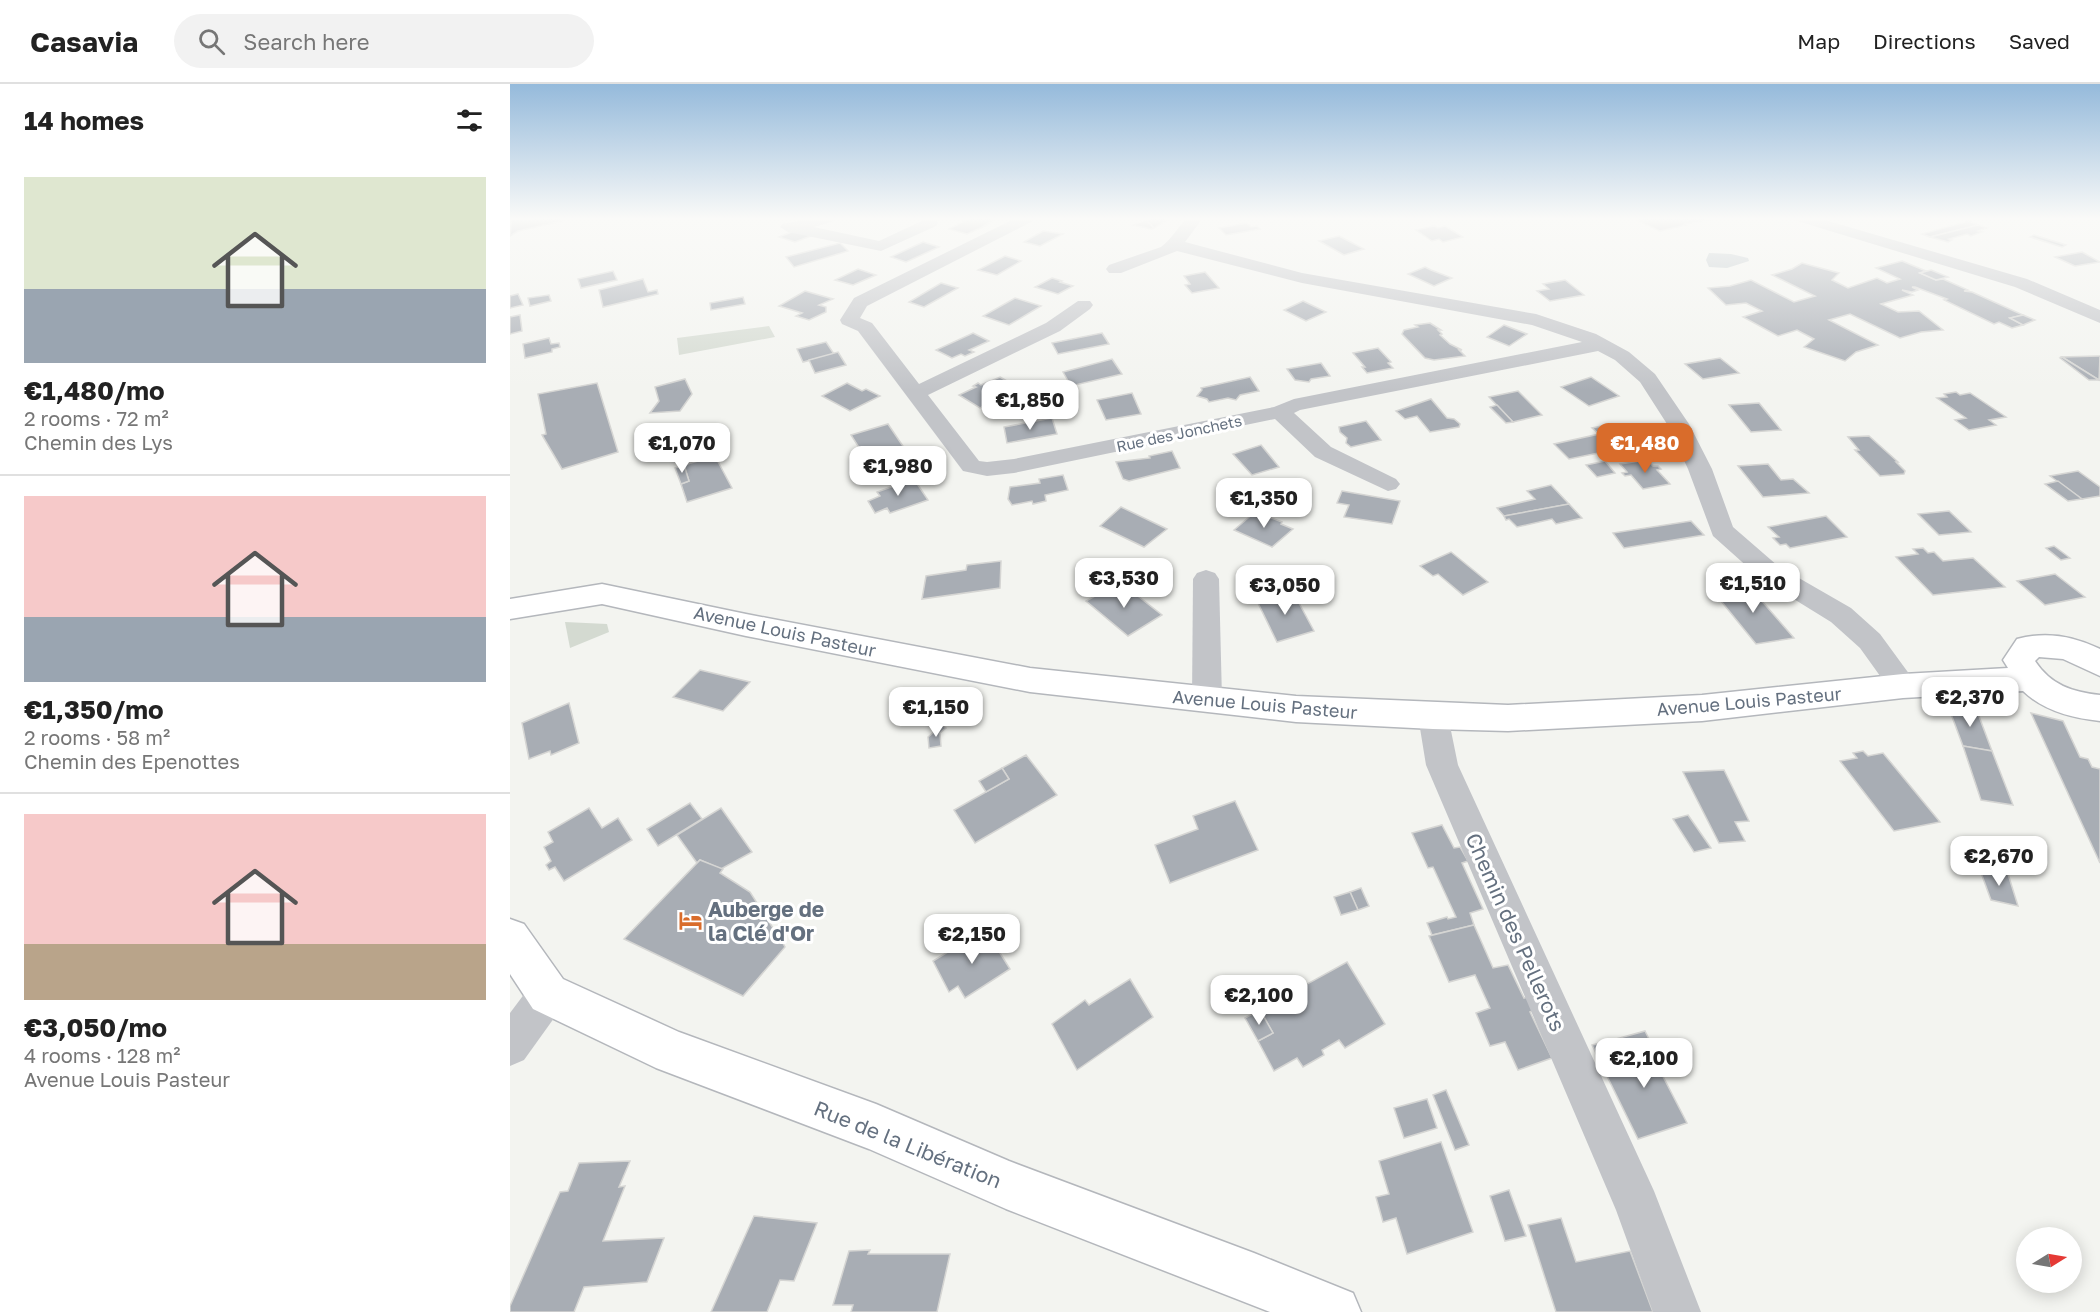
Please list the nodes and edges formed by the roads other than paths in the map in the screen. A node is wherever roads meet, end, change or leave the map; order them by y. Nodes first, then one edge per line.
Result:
1 (907, 275) edge
2 (1291, 275) edge
3 (1997, 275) edge
4 (1084, 305) dead end
5 (2100, 317) edge
6 (1602, 344) junction
7 (916, 393) junction
8 (1280, 412) junction
9 (1388, 484) dead end
10 (1206, 579) dead end
11 (510, 609) edge
12 (2100, 664) edge
13 (2028, 679) junction
14 (1903, 686) junction
15 (1207, 699) junction
16 (2100, 708) edge
17 (1433, 717) junction
18 (510, 938) edge
19 (548, 994) junction
20 (510, 1046) edge
21 (1334, 1312) edge
22 (1677, 1312) edge

1 - 7 street, Rue des Jonchets
2 - 6 street
3 - 5 street
4 - 7 street
6 - 8 street, Rue des Jonchets
6 - 14 street
7 - 8 street, Rue des Jonchets
8 - 9 street
10 - 15 street
11 - 15 street, Avenue Louis Pasteur
12 - 13 street
13 - 14 street, Avenue Louis Pasteur
13 - 16 street
14 - 17 street, Avenue Louis Pasteur
15 - 17 street, Avenue Louis Pasteur
17 - 22 street, Chemin des Pellerots
18 - 19 street
19 - 20 street
19 - 21 street, Rue de la Libération

